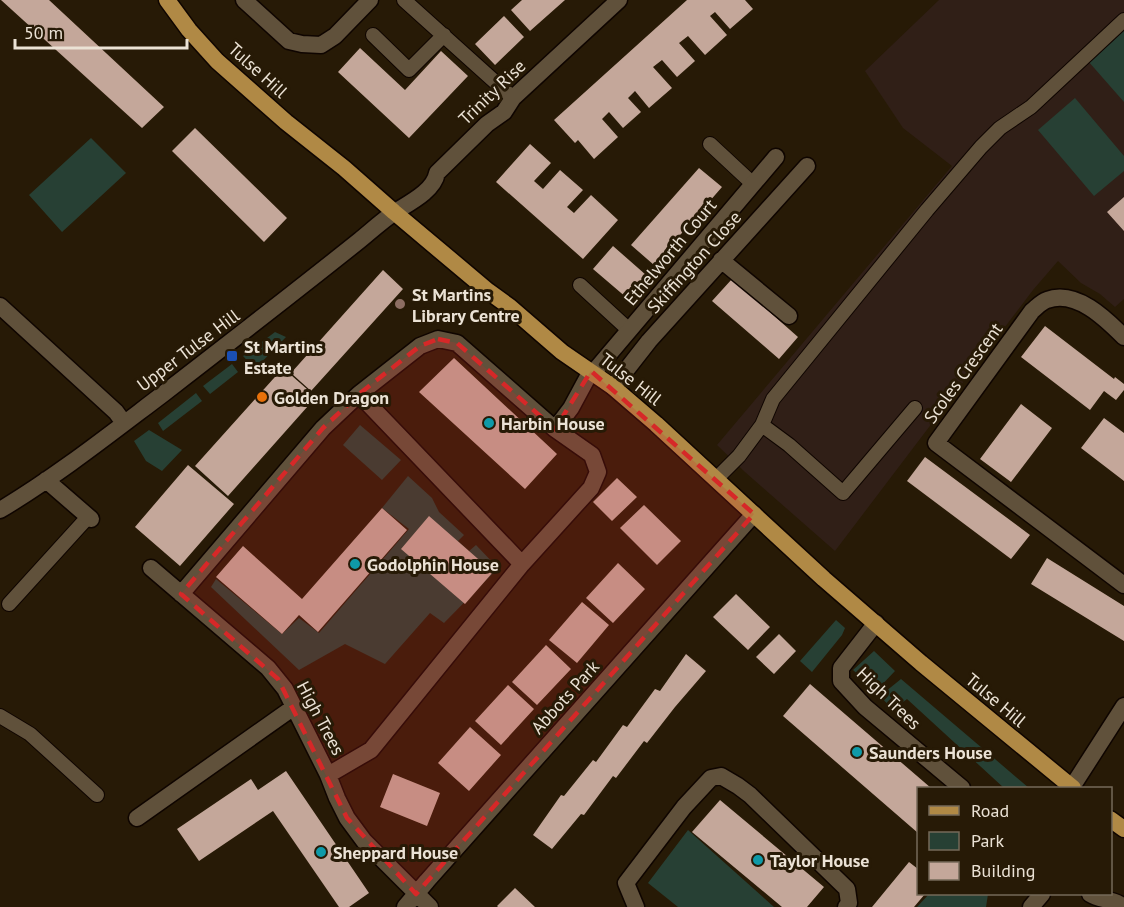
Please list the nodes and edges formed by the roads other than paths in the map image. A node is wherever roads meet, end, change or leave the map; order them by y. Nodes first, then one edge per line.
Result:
1 (167, 0) edge
2 (244, 0) edge
3 (370, 0) edge
4 (404, 0) edge
5 (619, 0) edge
6 (1124, 20) edge
7 (373, 35) dead end
8 (444, 35) junction
9 (513, 98) junction
10 (710, 144) dead end
11 (776, 157) dead end
12 (807, 166) dead end
13 (753, 184) junction
14 (394, 212) junction
15 (721, 260) junction
16 (580, 285) dead end
17 (0, 306) edge
18 (789, 316) dead end
19 (629, 330) junction
20 (1124, 337) edge
21 (592, 372) junction
22 (613, 387) junction
23 (359, 394) junction
24 (915, 408) dead end
25 (124, 423) junction
26 (762, 425) junction
27 (555, 429) junction
28 (716, 478) junction
29 (46, 480) junction
30 (0, 510) edge
31 (754, 514) junction
32 (89, 518) joint
33 (522, 564) junction
34 (151, 568) dead end
35 (1124, 585) edge
36 (181, 594) junction
37 (9, 604) dead end
38 (876, 624) junction
39 (1124, 706) edge
40 (294, 707) junction
41 (0, 716) edge
42 (328, 775) junction
43 (960, 787) edge
44 (1072, 787) edge
45 (1074, 787) edge
46 (97, 795) dead end
47 (137, 818) dead end
48 (1041, 895) edge
49 (1092, 895) edge
50 (411, 901) edge
51 (430, 907) edge
52 (636, 907) edge
53 (846, 907) edge
54 (1031, 907) edge
55 (1124, 907) edge

1 - 14 main road, Tulse Hill
2 - 3 street
4 - 8 lane
5 - 9 street, Trinity Rise
6 - 26 lane
7 - 8 lane
8 - 9 lane
9 - 14 street, Trinity Rise
10 - 13 lane
11 - 13 street, Ethelworth Court
12 - 15 street, Skiffington Close
13 - 19 street, Ethelworth Court
14 - 21 main road, Tulse Hill
14 - 25 street, Upper Tulse Hill
15 - 18 street
15 - 22 street, Skiffington Close
16 - 19 lane
17 - 25 street
19 - 21 street, Ethelworth Court
20 - 35 street, Scoles Crescent
21 - 22 main road, Tulse Hill
21 - 27 street, Ethelworth Court
22 - 28 main road, Tulse Hill
23 - 27 street
23 - 33 street
23 - 36 street
24 - 26 lane
25 - 29 street, Upper Tulse Hill
26 - 28 lane
27 - 33 street
28 - 31 main road, Tulse Hill
29 - 30 street, Upper Tulse Hill
29 - 32 street
31 - 38 main road, Tulse Hill
31 - 50 street, Abbots Park
32 - 37 lane
33 - 42 street
34 - 36 street, High Trees
36 - 40 street, High Trees
38 - 43 street, High Trees
38 - 44 main road, Tulse Hill
39 - 45 street
40 - 42 street, High Trees
40 - 47 street
41 - 46 lane
42 - 50 street, High Trees
48 - 54 street
49 - 55 street
50 - 51 street, High Trees
52 - 53 street

